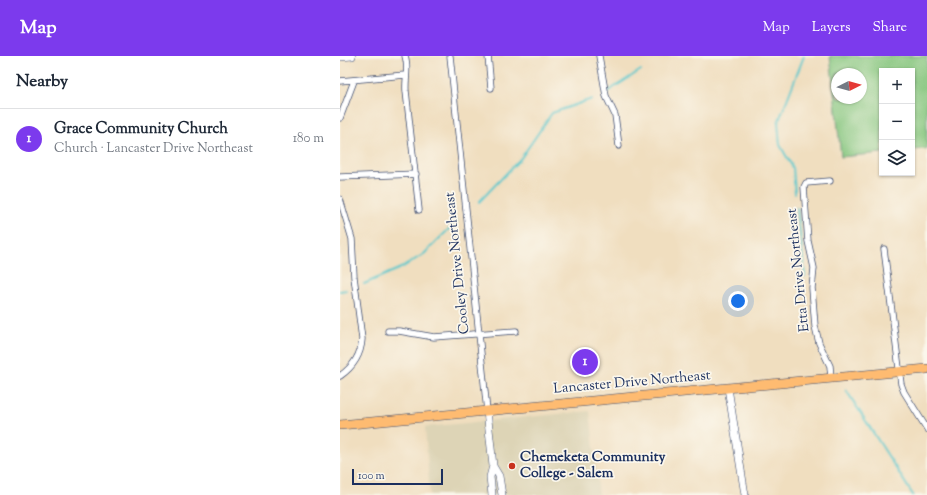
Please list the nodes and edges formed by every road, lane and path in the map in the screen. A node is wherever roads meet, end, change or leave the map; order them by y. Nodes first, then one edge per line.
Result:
1 (352, 56) edge
2 (405, 56) edge
3 (450, 56) edge
4 (488, 56) edge
5 (599, 56) edge
6 (340, 57) edge
7 (405, 75) junction
8 (354, 81) junction
9 (340, 82) edge
10 (491, 88) dead end
11 (340, 118) edge
12 (619, 146) dead end
13 (416, 174) junction
14 (340, 177) edge
15 (830, 181) dead end
16 (340, 199) edge
17 (419, 210) dead end
18 (884, 249) dead end
19 (388, 331) dead end
20 (516, 331) dead end
21 (479, 334) junction
22 (927, 369) edge
23 (899, 371) junction
24 (340, 376) edge
25 (831, 378) junction
26 (728, 388) junction
27 (487, 411) junction
28 (340, 425) edge
29 (927, 429) edge
30 (493, 466) junction
31 (492, 495) edge
32 (502, 495) edge
33 (745, 495) edge

1 - 6 street
2 - 7 street
3 - 21 street, Cooley Drive Northeast
4 - 10 street
5 - 12 street
7 - 8 street
7 - 13 street
8 - 9 street
8 - 11 street
13 - 14 street
13 - 17 street
15 - 25 street, Etta Drive Northeast
16 - 24 street
18 - 23 street
19 - 21 street
20 - 21 street
21 - 27 street, Cooley Drive Northeast
22 - 23 main road, Lancaster Drive Northeast
23 - 25 main road, Lancaster Drive Northeast
23 - 29 street
25 - 26 main road, Lancaster Drive Northeast
26 - 27 main road, Lancaster Drive Northeast
26 - 33 street
27 - 28 main road, Lancaster Drive Northeast
27 - 30 street, Cooley Drive Northeast
30 - 31 street, Cooley Drive Northeast
30 - 32 street, Cooley Drive Northeast

